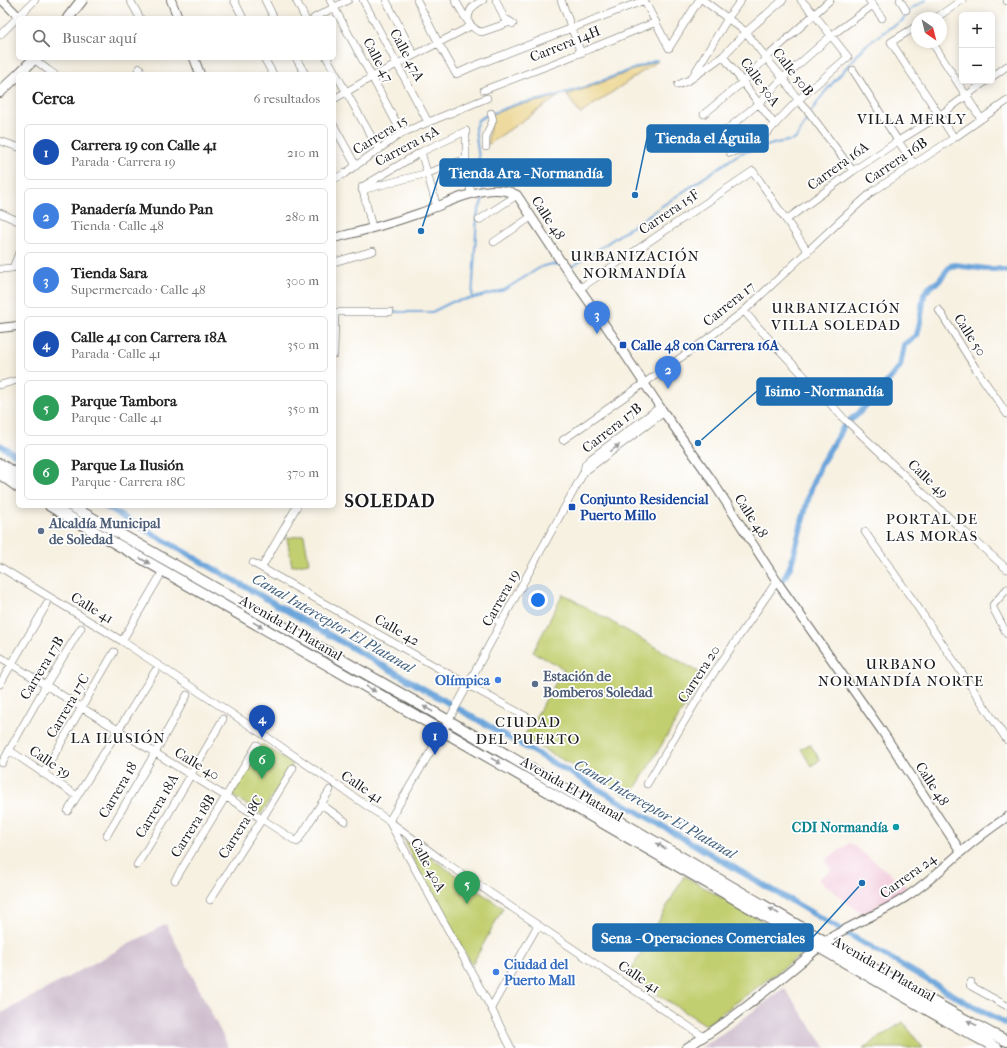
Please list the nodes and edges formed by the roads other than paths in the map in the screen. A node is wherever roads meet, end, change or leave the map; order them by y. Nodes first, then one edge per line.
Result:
1 (2, 0) edge
2 (34, 0) edge
3 (82, 0) edge
4 (130, 0) edge
5 (171, 0) edge
6 (234, 0) edge
7 (265, 0) edge
8 (296, 0) edge
9 (330, 0) edge
10 (348, 0) edge
11 (363, 0) edge
12 (386, 0) edge
13 (417, 0) edge
14 (455, 0) edge
15 (482, 0) edge
16 (496, 0) edge
17 (644, 0) edge
18 (699, 0) edge
19 (703, 0) edge
20 (741, 0) edge
21 (783, 0) edge
22 (801, 0) edge
23 (830, 0) edge
24 (900, 0) edge
25 (962, 0) edge
26 (563, 1) edge
27 (871, 2) edge
28 (334, 7) junction
29 (906, 10) dead end
30 (945, 12) edge
31 (814, 14) junction
32 (18, 16) edge
33 (20, 16) edge
34 (70, 16) edge
35 (139, 16) edge
36 (177, 16) edge
37 (242, 16) edge
38 (273, 16) edge
39 (304, 16) edge
40 (318, 16) edge
41 (728, 18) junction
42 (882, 18) dead end
43 (16, 20) edge
44 (656, 22) junction
45 (470, 24) junction
46 (572, 28) junction
47 (911, 30) edge
48 (746, 32) junction
49 (0, 35) edge
50 (832, 35) junction
51 (438, 42) junction
52 (936, 48) edge
53 (581, 53) junction
54 (414, 55) junction
55 (724, 56) junction
56 (766, 58) junction
57 (33, 60) edge
58 (35, 60) edge
59 (195, 60) edge
60 (265, 60) edge
61 (297, 60) edge
62 (328, 60) edge
63 (397, 65) junction
64 (1007, 66) edge
65 (853, 70) dead end
66 (22, 72) edge
67 (51, 72) edge
68 (199, 72) edge
69 (272, 72) edge
70 (304, 72) edge
71 (335, 72) edge
72 (336, 74) edge
73 (995, 75) edge
74 (372, 77) junction
75 (16, 78) edge
76 (783, 78) junction
77 (691, 79) junction
78 (743, 82) junction
79 (982, 84) edge
80 (678, 85) dead end
81 (484, 90) dead end
82 (0, 92) edge
83 (346, 92) junction
84 (966, 96) junction
85 (336, 98) edge
86 (486, 98) dead end
87 (798, 100) junction
88 (1007, 101) edge
89 (759, 103) junction
90 (492, 114) dead end
91 (704, 114) dead end
92 (939, 116) junction
93 (981, 119) junction
94 (428, 122) junction
95 (775, 125) junction
96 (336, 130) edge
97 (402, 133) junction
98 (719, 136) dead end
99 (954, 138) junction
100 (0, 141) edge
101 (898, 141) junction
102 (16, 146) edge
103 (486, 147) dead end
104 (379, 150) junction
105 (421, 152) junction
106 (730, 153) dead end
107 (466, 158) junction
108 (914, 164) junction
109 (356, 166) junction
110 (854, 171) junction
111 (428, 173) junction
112 (336, 178) edge
113 (362, 188) junction
114 (471, 193) junction
115 (517, 195) junction
116 (437, 207) junction
117 (0, 214) edge
118 (531, 217) junction
119 (16, 220) edge
120 (479, 220) dead end
121 (786, 220) junction
122 (372, 227) junction
123 (336, 237) edge
124 (494, 242) dead end
125 (373, 251) dead end
126 (808, 252) junction
127 (16, 260) edge
128 (336, 261) edge
129 (0, 269) edge
130 (580, 289) junction
131 (939, 310) dead end
132 (336, 312) edge
133 (390, 312) dead end
134 (744, 312) junction
135 (16, 326) edge
136 (0, 328) edge
137 (16, 381) edge
138 (644, 384) junction
139 (0, 385) edge
140 (662, 410) junction
141 (1007, 414) edge
142 (563, 440) dead end
143 (0, 464) edge
144 (0, 474) edge
145 (16, 474) edge
146 (16, 486) edge
147 (53, 508) edge
148 (75, 508) edge
149 (296, 508) edge
150 (865, 532) dead end
151 (253, 563) dead end
152 (0, 567) edge
153 (262, 567) junction
154 (1007, 569) edge
155 (163, 571) junction
156 (778, 582) junction
157 (1007, 589) edge
158 (47, 604) dead end
159 (81, 628) dead end
160 (1007, 634) edge
161 (122, 641) junction
162 (114, 652) dead end
163 (0, 657) edge
164 (12, 664) junction
165 (155, 671) dead end
166 (0, 684) edge
167 (46, 685) junction
168 (468, 685) junction
169 (188, 694) dead end
170 (82, 708) junction
171 (528, 718) dead end
172 (223, 719) dead end
173 (450, 719) junction
174 (118, 731) junction
175 (444, 731) junction
176 (1007, 740) edge
177 (258, 745) dead end
178 (9, 750) junction
179 (155, 753) junction
180 (2, 762) dead end
181 (293, 768) dead end
182 (43, 774) junction
183 (190, 775) junction
184 (647, 784) dead end
185 (330, 790) dead end
186 (77, 796) junction
187 (226, 797) junction
188 (321, 804) junction
189 (68, 811) dead end
190 (1007, 817) edge
191 (262, 819) junction
192 (346, 821) dead end
193 (389, 821) junction
194 (107, 836) dead end
195 (961, 852) junction
196 (137, 865) dead end
197 (175, 880) dead end
198 (210, 900) dead end
199 (538, 925) junction
200 (826, 942) junction
201 (971, 982) dead end
202 (1007, 1006) edge
203 (491, 1008) junction
204 (704, 1037) junction
205 (1007, 1041) edge
206 (511, 1048) edge
207 (686, 1048) edge
208 (997, 1048) edge

1 - 32 street
2 - 33 street
3 - 34 main road
4 - 35 street
5 - 36 street
6 - 37 street
7 - 38 street
8 - 39 street
9 - 28 street, Calle 47
10 - 28 street
11 - 63 street, Calle 47A
12 - 54 street
13 - 51 street
14 - 45 street
15 - 45 street
16 - 45 street
17 - 44 street
17 - 46 street
18 - 44 street
19 - 41 street, Calle 50B
20 - 41 street
21 - 48 street
22 - 31 street
23 - 31 street
24 - 29 street
25 - 30 street
26 - 46 street
27 - 42 street
27 - 50 street
28 - 40 street
28 - 74 street, Calle 47
31 - 50 street
31 - 56 street
41 - 48 street, Calle 50B
41 - 77 street
43 - 49 street
44 - 53 street, Carrera 14H
45 - 51 street
46 - 51 street
46 - 53 street
47 - 92 street
48 - 55 street
48 - 56 street, Calle 50B
50 - 76 street
50 - 87 street
51 - 54 street
52 - 84 street
53 - 81 street, Carrera 14H
54 - 63 street
55 - 77 street
55 - 78 street, Calle 50A
56 - 76 street, Calle 50B
56 - 78 street
57 - 66 main road
58 - 67 street
59 - 68 street
60 - 69 street
61 - 70 street
62 - 71 street
63 - 74 street
63 - 94 street, Calle 47A
64 - 73 street
65 - 101 street
72 - 83 street
74 - 83 street
74 - 97 street, Calle 47
75 - 82 main road
76 - 87 street, Calle 50B
76 - 89 street
77 - 80 street
78 - 89 street, Calle 50A
78 - 91 street
79 - 84 street, Carrera 16A
83 - 85 street
83 - 104 street
84 - 92 street, Carrera 16A
84 - 93 street
86 - 94 street, Carrera 15
87 - 95 street
87 - 110 street, Calle 50B
88 - 93 street, Carrera 16B
89 - 95 street, Calle 50A
89 - 98 street
90 - 103 street
92 - 99 street
92 - 101 street, Carrera 16A
93 - 99 street, Carrera 16B
94 - 97 street, Carrera 15
95 - 106 street
96 - 109 street
97 - 104 street, Carrera 15
99 - 108 street, Carrera 16B
100 - 102 street
101 - 108 street
101 - 110 street, Carrera 16A
104 - 109 street, Carrera 15
105 - 107 street, Carrera 15A
105 - 111 street
105 - 113 street, Carrera 15A
107 - 111 street
107 - 114 street
108 - 126 street, Carrera 16B
109 - 112 street, Carrera 15
110 - 121 street, Carrera 16A
111 - 113 street
111 - 116 street
113 - 122 street
114 - 115 street
114 - 116 street
115 - 118 street, Calle 48
115 - 120 street
116 - 122 street
117 - 119 street
118 - 124 street
118 - 130 street, Calle 48
121 - 126 street
121 - 130 street, Carrera 15F
122 - 123 street
125 - 128 street
126 - 134 street, Carrera 17
127 - 129 street
130 - 138 street, Calle 48
131 - 141 street, Calle 50
132 - 133 street
134 - 138 street, Carrera 17
134 - 154 street, Calle 49
135 - 136 street
137 - 139 street
138 - 140 street, Calle 48
138 - 142 street, Carrera 17
140 - 156 street, Calle 48
140 - 168 street, Carrera 19
143 - 145 main road
144 - 146 main road
147 -> 155 main road, Avenida El Platanal
173 -> 148 main road, Avenida El Platanal
149 - 153 street
150 - 176 street
151 - 153 street, Calle 42
152 - 161 street, Calle 41
153 - 168 street, Calle 42
155 - 161 street
155 -> 175 main road, Avenida El Platanal
156 - 184 street, Carrera 20
156 - 195 street, Calle 48
157 - 160 street
158 - 164 street
159 - 167 street, Carrera 17B
161 - 193 street, Calle 41
162 - 170 street, Carrera 17C
163 - 164 street, Calle 40
164 - 166 street
164 - 167 street, Calle 40
165 - 174 street
167 - 170 street, Calle 40
167 - 178 street, Carrera 17B
168 - 171 street, Calle 42
168 - 173 street, Carrera 19
169 - 179 street, Carrera 18
170 - 174 street, Calle 40
170 - 182 street, Carrera 17C
172 - 183 street, Carrera 18A
173 - 175 street, Carrera 19
200 -> 173 main road, Avenida El Platanal
174 - 179 street, Calle 40
174 - 186 street
175 - 193 street, Carrera 19
175 -> 200 main road, Avenida El Platanal
177 - 187 street, Carrera 18B
178 - 180 street, Carrera 17B
178 - 182 street, Calle 39
179 - 183 street, Calle 40
179 - 194 street, Carrera 18
181 - 191 street, Carrera 18C
182 - 186 street, Calle 39
183 - 187 street, Calle 40
183 - 196 street, Carrera 18A
185 - 188 street
186 - 189 street
187 - 191 street, Calle 40
187 - 197 street, Carrera 18B
188 - 191 street, Calle 40
188 - 192 street
190 - 195 street, Carrera 24
191 - 198 street, Carrera 18C
193 - 199 street, Calle 41
193 - 203 street, Calle 40A
195 - 200 street, Carrera 24
199 - 203 street
199 - 204 street, Calle 41
200 - 204 street, Carrera 24
205 -> 200 main road, Avenida El Platanal
200 - 208 main road, Avenida El Platanal
201 - 202 street
203 - 206 street, Calle 40A
204 - 207 street, Carrera 24

